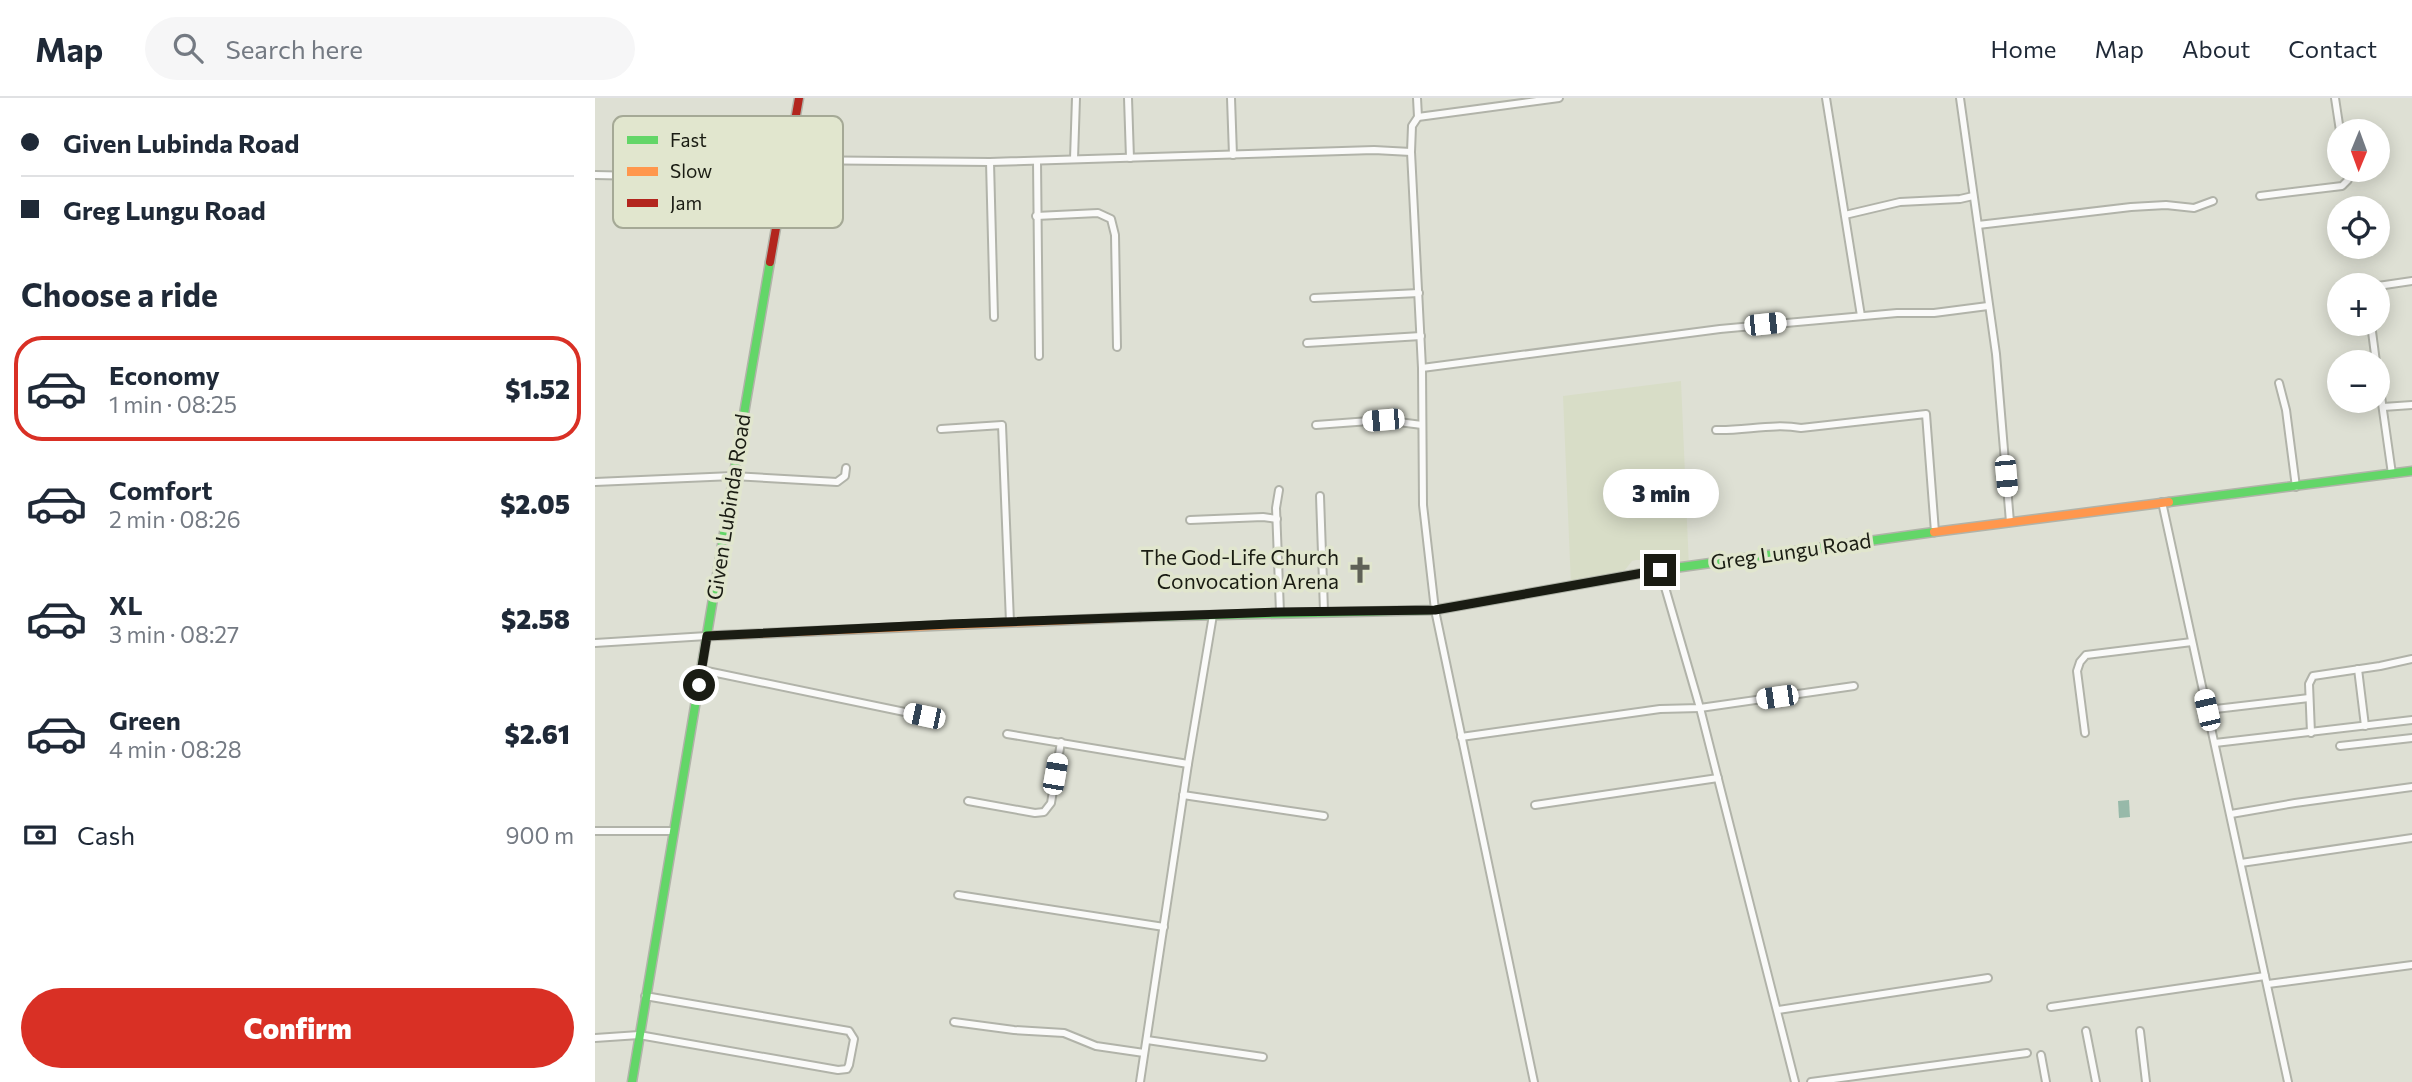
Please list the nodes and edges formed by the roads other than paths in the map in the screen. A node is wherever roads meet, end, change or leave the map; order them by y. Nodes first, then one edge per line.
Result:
1 (799, 98) edge
2 (1076, 98) edge
3 (1128, 98) edge
4 (1231, 98) edge
5 (1417, 98) edge
6 (1559, 98) edge
7 (1826, 98) edge
8 (1960, 98) edge
9 (2335, 98) edge
10 (796, 116) edge
11 (1418, 117) junction
12 (2338, 119) edge
13 (1411, 152) junction
14 (1233, 155) junction
15 (1130, 158) junction
16 (1074, 159) junction
17 (1037, 161) junction
18 (990, 162) junction
19 (843, 164) edge
20 (595, 175) edge
21 (613, 175) edge
22 (2346, 182) edge
23 (1973, 196) junction
24 (2260, 197) dead end
25 (2213, 201) dead end
26 (1846, 215) junction
27 (1036, 216) junction
28 (1977, 225) junction
29 (777, 228) edge
30 (2412, 281) edge
31 (2390, 284) edge
32 (1419, 293) junction
33 (1314, 298) dead end
34 (1988, 306) junction
35 (1861, 316) junction
36 (994, 317) dead end
37 (1421, 336) junction
38 (1307, 343) dead end
39 (1117, 347) dead end
40 (1039, 356) dead end
41 (1422, 368) junction
42 (2279, 383) dead end
43 (2412, 405) edge
44 (2390, 407) edge
45 (2384, 413) edge
46 (1317, 425) dead end
47 (1422, 425) junction
48 (941, 429) dead end
49 (1716, 430) dead end
50 (846, 468) dead end
51 (2412, 471) edge
52 (2392, 474) junction
53 (733, 476) junction
54 (595, 482) edge
55 (2295, 487) junction
56 (1279, 490) dead end
57 (1321, 496) dead end
58 (2162, 502) junction
59 (1277, 519) junction
60 (1190, 520) dead end
61 (2010, 522) junction
62 (1935, 532) junction
63 (1660, 570) junction
64 (1435, 610) junction
65 (1324, 611) junction
66 (1280, 612) junction
67 (1213, 615) junction
68 (1010, 622) junction
69 (707, 636) junction
70 (2192, 642) junction
71 (595, 643) edge
72 (2412, 659) edge
73 (2358, 669) junction
74 (702, 670) junction
75 (1854, 686) dead end
76 (2309, 698) junction
77 (1700, 708) junction
78 (2207, 710) junction
79 (924, 716) dead end
80 (2412, 720) edge
81 (2365, 726) junction
82 (2085, 733) dead end
83 (2311, 733) junction
84 (1007, 734) dead end
85 (1461, 737) junction
86 (2412, 738) edge
87 (1061, 742) junction
88 (2215, 743) junction
89 (2340, 746) dead end
90 (1188, 764) junction
91 (1718, 778) junction
92 (2412, 787) edge
93 (1183, 795) junction
94 (968, 801) dead end
95 (1535, 805) dead end
96 (2231, 814) junction
97 (1324, 816) dead end
98 (595, 831) edge
99 (673, 831) junction
100 (2412, 838) edge
101 (2241, 863) junction
102 (958, 895) dead end
103 (1164, 927) junction
104 (2412, 965) edge
105 (2265, 975) junction
106 (1988, 978) dead end
107 (2268, 984) junction
108 (645, 996) junction
109 (2051, 1007) dead end
110 (1778, 1010) junction
111 (954, 1022) dead end
112 (2086, 1031) dead end
113 (2140, 1031) dead end
114 (639, 1035) junction
115 (595, 1038) edge
116 (1146, 1040) junction
117 (1144, 1053) junction
118 (2027, 1053) dead end
119 (2041, 1055) dead end
120 (1263, 1057) dead end
121 (632, 1082) edge
122 (1140, 1082) edge
123 (1534, 1082) edge
124 (1795, 1082) edge
125 (1811, 1082) edge
126 (2046, 1082) edge
127 (2096, 1082) edge
128 (2146, 1082) edge
129 (2288, 1082) edge

1 - 10 street, Given Lubinda Road
2 - 16 street
3 - 15 street
4 - 14 street
5 - 11 street
6 - 11 street
7 - 26 street
8 - 23 street
9 - 12 street
11 - 13 street
13 - 14 street
13 - 32 street
14 - 15 street
15 - 16 street
16 - 17 street
17 - 18 street
17 - 27 street
18 - 19 street
18 - 36 street
20 - 21 street
22 - 24 street
23 - 26 street
23 - 28 street
25 - 28 street
26 - 35 street
27 - 39 street
27 - 40 street
28 - 34 street
29 - 53 street, Given Lubinda Road
30 - 31 street
32 - 33 street
32 - 37 street
34 - 35 street
34 - 61 street
35 - 41 street
37 - 38 street
37 - 41 street
41 - 47 street
42 - 55 street
43 - 44 street
45 - 52 street
46 - 47 street
47 - 64 street
48 - 68 street
49 - 62 street
50 - 53 street
51 - 52 street, Greg Lungu Road
52 - 55 street, Greg Lungu Road
53 - 54 street
53 - 69 street, Given Lubinda Road
55 - 58 street, Greg Lungu Road
56 - 59 street
57 - 65 street
58 - 61 street, Greg Lungu Road
58 - 70 street
59 - 60 street
59 - 66 street
61 - 62 street, Greg Lungu Road
62 - 63 street, Greg Lungu Road
63 - 64 street, Greg Lungu Road
63 - 77 street
64 - 65 street, Greg Lungu Road
64 - 85 street
65 - 66 street, Greg Lungu Road
66 - 67 street, Greg Lungu Road
67 - 68 street, Greg Lungu Road
67 - 90 street
68 - 69 street, Greg Lungu Road
69 - 71 street
69 - 74 street, Given Lubinda Road
70 - 78 street
70 - 82 street
72 - 73 street
73 - 76 street
73 - 81 street
74 - 79 street
74 - 99 street, Given Lubinda Road
75 - 77 street
76 - 78 street
76 - 83 street
77 - 85 street
77 - 91 street
78 - 88 street
80 - 81 street
81 - 83 street
83 - 88 street
84 - 87 street
85 - 123 street
86 - 89 street
87 - 90 street
87 - 94 street
88 - 96 street
90 - 93 street
91 - 95 street
91 - 110 street
92 - 96 street
93 - 97 street
93 - 103 street
96 - 101 street
98 - 99 street
99 - 108 street, Given Lubinda Road
100 - 101 street
101 - 105 street
102 - 103 street
103 - 116 street
104 - 107 street
105 - 107 street
105 - 109 street
106 - 110 street
107 - 129 street
108 - 114 street, Given Lubinda Road
108 - 114 street
110 - 124 street
111 - 117 street
112 - 127 street
113 - 128 street
114 - 115 street
114 - 121 street, Given Lubinda Road
116 - 117 street
116 - 120 street
117 - 122 street
118 - 125 street
119 - 126 street

